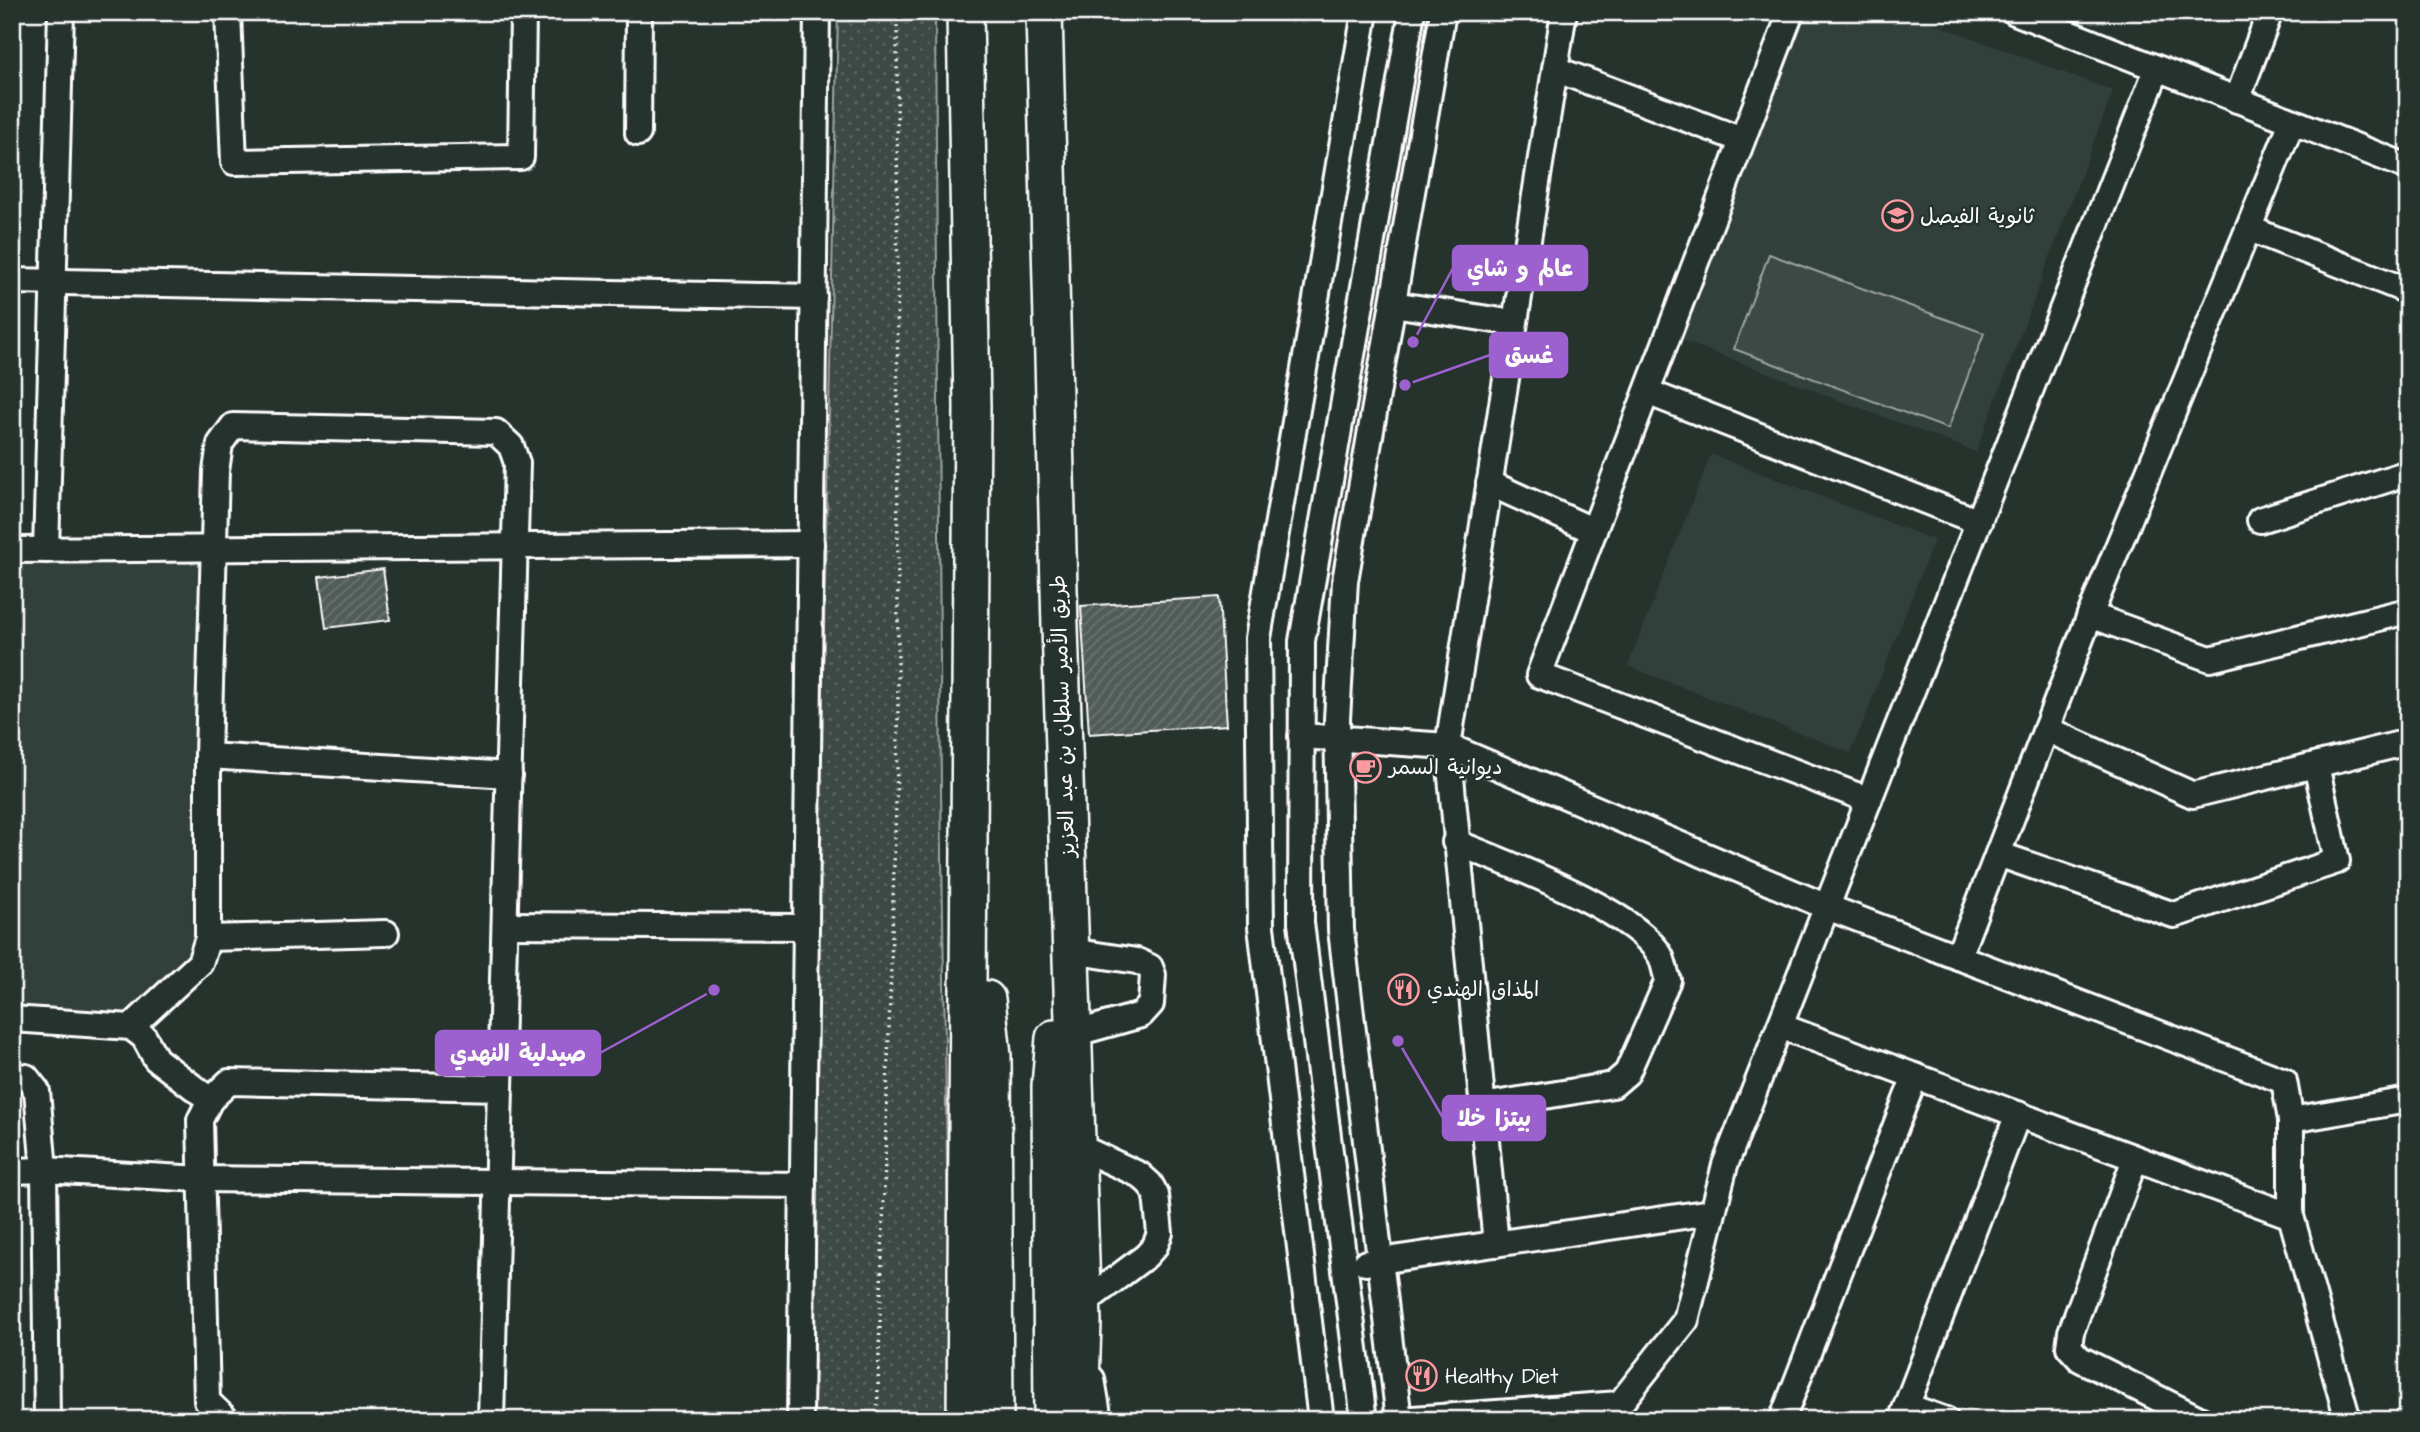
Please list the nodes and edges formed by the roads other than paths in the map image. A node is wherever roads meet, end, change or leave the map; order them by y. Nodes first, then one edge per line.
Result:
1 (61, 12) edge
2 (228, 12) edge
3 (523, 12) edge
4 (639, 12) edge
5 (817, 12) edge
6 (965, 12) edge
7 (1044, 12) edge
8 (1365, 12) edge
9 (1412, 12) edge
10 (1443, 12) edge
11 (1564, 12) edge
12 (1791, 12) edge
13 (2015, 12) edge
14 (2270, 12) edge
15 (2157, 68) junction
16 (1555, 69) junction
17 (2237, 100) junction
18 (2292, 122) junction
19 (638, 133) dead end
20 (1742, 141) junction
21 (2408, 167) edge
22 (2250, 229) junction
23 (12, 281) edge
24 (54, 281) junction
25 (2408, 291) edge
26 (814, 297) junction
27 (1393, 304) junction
28 (1514, 323) junction
29 (1647, 392) junction
30 (2408, 473) edge
31 (1489, 483) junction
32 (2260, 520) dead end
33 (1979, 522) junction
34 (1594, 531) junction
35 (811, 544) junction
36 (516, 548) junction
37 (213, 549) junction
38 (12, 550) edge
39 (46, 550) junction
40 (2408, 611) edge
41 (2090, 615) junction
42 (2046, 729) junction
43 (1301, 736) junction
44 (1337, 738) junction
45 (1448, 746) junction
46 (2407, 746) edge
47 (208, 756) junction
48 (2316, 765) junction
49 (509, 775) junction
50 (1869, 800) junction
51 (969, 832) junction
52 (1455, 842) junction
53 (1998, 854) junction
54 (1067, 855) junction
55 (1827, 907) junction
56 (505, 925) junction
57 (806, 927) junction
58 (386, 933) dead end
59 (208, 938) junction
60 (1071, 951) junction
61 (1958, 957) junction
62 (12, 1019) edge
63 (1780, 1026) junction
64 (131, 1027) junction
65 (1073, 1034) junction
66 (12, 1074) edge
67 (1915, 1076) junction
68 (500, 1088) junction
69 (210, 1100) junction
70 (2408, 1100) edge
71 (1482, 1106) junction
72 (2018, 1114) junction
73 (2291, 1120) junction
74 (1077, 1146) junction
75 (2135, 1159) junction
76 (44, 1170) junction
77 (12, 1171) edge
78 (201, 1179) junction
79 (499, 1180) junction
80 (803, 1185) junction
81 (1711, 1212) junction
82 (2291, 1216) junction
83 (1496, 1244) junction
84 (1380, 1261) junction
85 (1346, 1266) junction
86 (1082, 1313) junction
87 (1613, 1412) edge
88 (1904, 1413) edge
89 (963, 1414) edge
90 (47, 1420) edge
91 (228, 1420) edge
92 (491, 1420) edge
93 (800, 1420) edge
94 (995, 1420) edge
95 (1052, 1420) edge
96 (1080, 1420) edge
97 (1099, 1420) edge
98 (1321, 1420) edge
99 (1364, 1420) edge
100 (1399, 1420) edge
101 (1782, 1420) edge
102 (1946, 1420) edge
103 (2201, 1420) edge
104 (2348, 1420) edge

1 - 24 street
2 - 3 street
4 - 19 street
5 - 26 street
6 - 51 highway
7 - 54 highway, طريق الأمير سلطان بن عبد العزيز
8 - 98 street
9 - 43 street
10 - 27 street
11 - 16 street
12 - 20 street
13 - 15 street
14 - 17 street
15 - 17 street
15 - 33 street
16 - 20 street
16 - 28 street
17 - 18 street
18 - 21 street
18 - 22 street
20 - 29 street
22 - 25 street
22 - 41 street
23 - 24 street
24 - 26 street
24 - 39 street
26 - 35 street
27 - 28 street
27 - 44 street
28 - 31 street
29 - 33 street
29 - 34 street
30 - 32 street
31 - 34 street
31 - 45 street
33 - 50 street
34 - 50 street
35 - 36 street
35 - 57 street
36 - 37 street
36 - 37 street
36 - 49 street
37 - 39 street
37 - 47 street
38 - 39 street
40 - 41 street
41 - 42 street
42 - 48 street
42 - 53 street
43 - 44 street
43 - 85 street
44 - 45 street
44 - 84 street
45 - 52 street
45 - 55 street
46 - 48 street
47 - 49 street
47 - 59 street
48 - 53 street
49 - 56 street
50 - 55 street
51 - 89 highway
51 - 94 highway
52 - 71 street
52 - 71 street
53 - 61 street
54 - 60 highway, طريق الأمير سلطان بن عبد العزيز
54 - 95 highway
55 - 61 street
55 - 63 street
56 - 57 street
56 - 68 street
57 - 80 street
58 - 59 street
59 - 64 street
60 - 65 highway, طريق الأمير سلطان بن عبد العزيز
60 - 65 street
61 - 73 street
62 - 64 street
63 - 67 street
63 - 81 street
64 - 69 street
65 - 74 highway, طريق الأمير سلطان بن عبد العزيز
66 - 76 street
67 - 72 street
67 - 101 street
68 - 69 street
68 - 79 street
69 - 78 street
70 - 73 street
71 - 83 street
72 - 75 street
72 - 88 street
73 - 82 street
74 - 86 highway, طريق الأمير سلطان بن عبد العزيز
74 - 86 street
75 - 82 street
75 - 103 street
76 - 77 street
76 - 78 street
76 - 90 street
78 - 79 street
78 - 91 street
79 - 80 street
79 - 92 street
80 - 93 street
81 - 83 street
81 - 87 street
82 - 104 street
83 - 84 street
84 - 85 street
84 - 100 street
85 - 99 street
86 - 96 highway, طريق الأمير سلطان بن عبد العزيز
86 - 97 street
87 - 100 street
88 - 102 street

